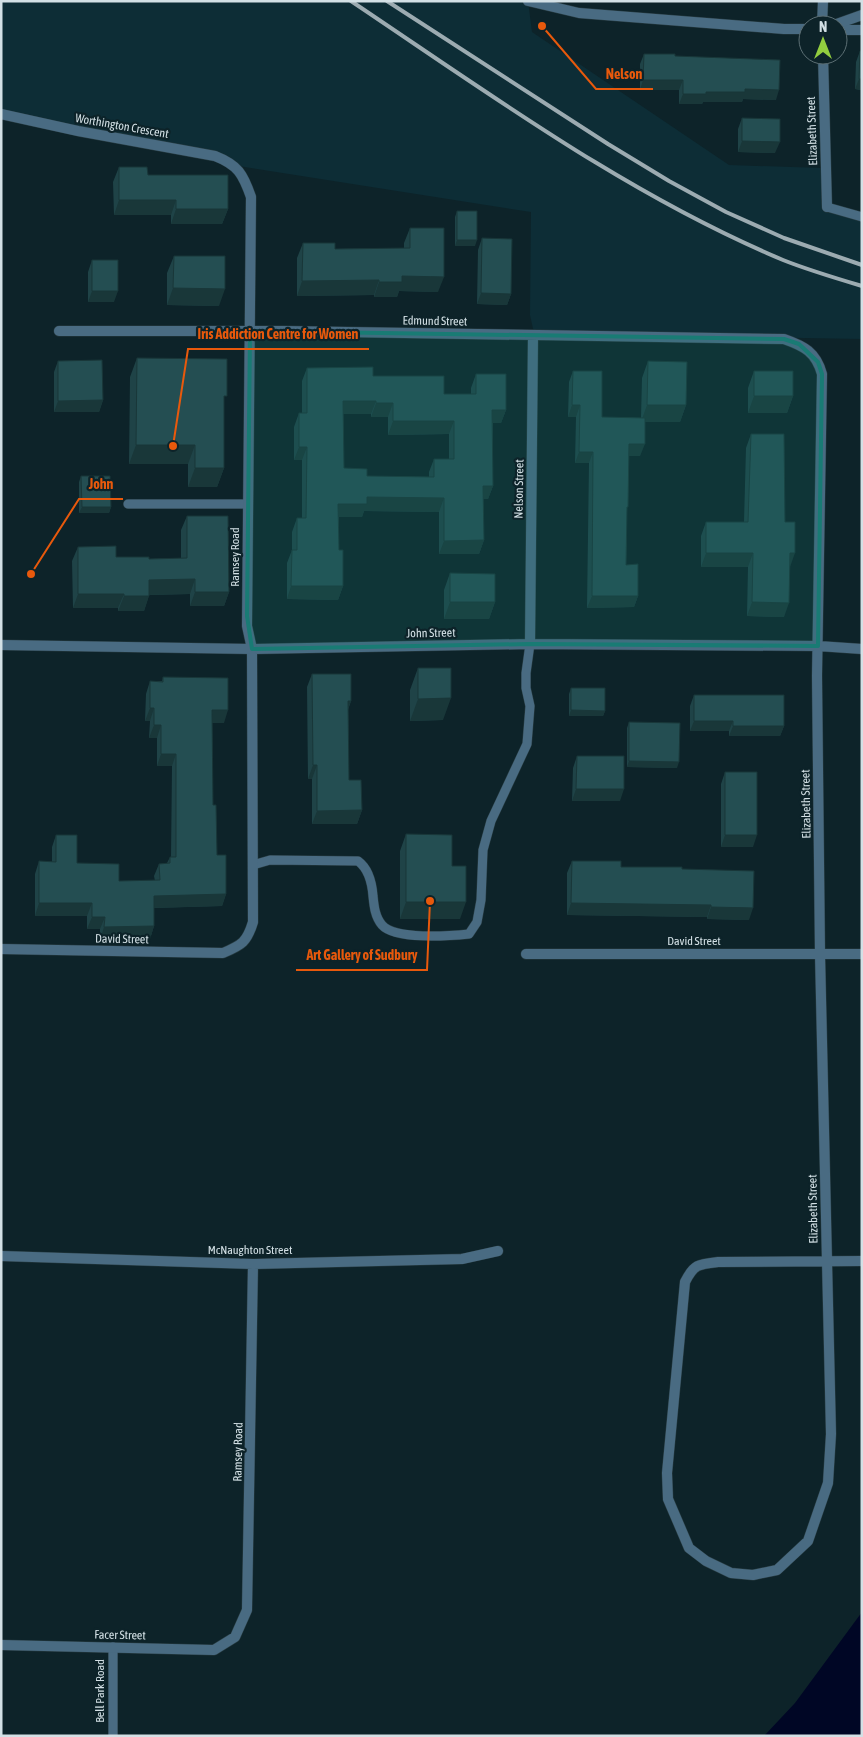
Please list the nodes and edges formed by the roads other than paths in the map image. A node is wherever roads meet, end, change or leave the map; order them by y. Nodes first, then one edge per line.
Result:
1 (528, 1) edge
2 (823, 1) edge
3 (822, 15) edge
4 (862, 15) edge
5 (848, 20) edge
6 (798, 29) edge
7 (848, 30) edge
8 (862, 30) edge
9 (822, 65) edge
10 (1, 114) edge
11 (237, 167) joint
12 (827, 207) joint
13 (862, 217) edge
14 (58, 331) dead end
15 (250, 331) junction
16 (533, 335) junction
17 (808, 351) joint
18 (128, 504) dead end
19 (248, 504) junction
20 (530, 644) junction
21 (1, 645) edge
22 (818, 646) junction
23 (862, 648) edge
24 (252, 649) junction
25 (253, 865) junction
26 (240, 946) joint
27 (1, 949) edge
28 (526, 954) dead end
29 (820, 954) junction
30 (862, 954) edge
31 (498, 1251) dead end
32 (1, 1256) edge
33 (827, 1261) junction
34 (862, 1261) edge
35 (253, 1264) junction
36 (235, 1638) joint
37 (1, 1646) edge
38 (113, 1647) junction
39 (113, 1736) edge

1 - 6 street
2 - 3 street
4 - 5 street
7 - 8 street
9 - 12 street, Elizabeth Street
10 - 11 street, Worthington Crescent
11 - 15 street, Ramsey Road
12 - 13 lane
14 - 15 street, Edmund Street
15 - 16 street, Edmund Street
15 - 19 street, Ramsey Road
16 - 17 street, Edmund Street
16 - 20 street, Nelson Street
17 - 22 street, Elizabeth Street
18 - 19 lane
19 - 24 street, Ramsey Road
20 - 22 street, John Street
20 - 24 street, John Street
20 - 25 lane
21 - 24 street, John Street
22 - 23 street, John Street
22 - 29 street, Elizabeth Street
24 - 25 street, Ramsey Road
25 - 26 street, Ramsey Road
26 - 27 street, David Street
28 - 29 street, David Street
29 - 30 street, David Street
29 - 33 street, Elizabeth Street
31 - 35 street, McNaughton Street
32 - 35 street, McNaughton Street
33 - 33 street, Elizabeth Street
33 - 34 street
35 - 36 street, Ramsey Road
36 - 38 street, Facer Street
37 - 38 street, Facer Street
38 - 39 lane, Bell Park Road

